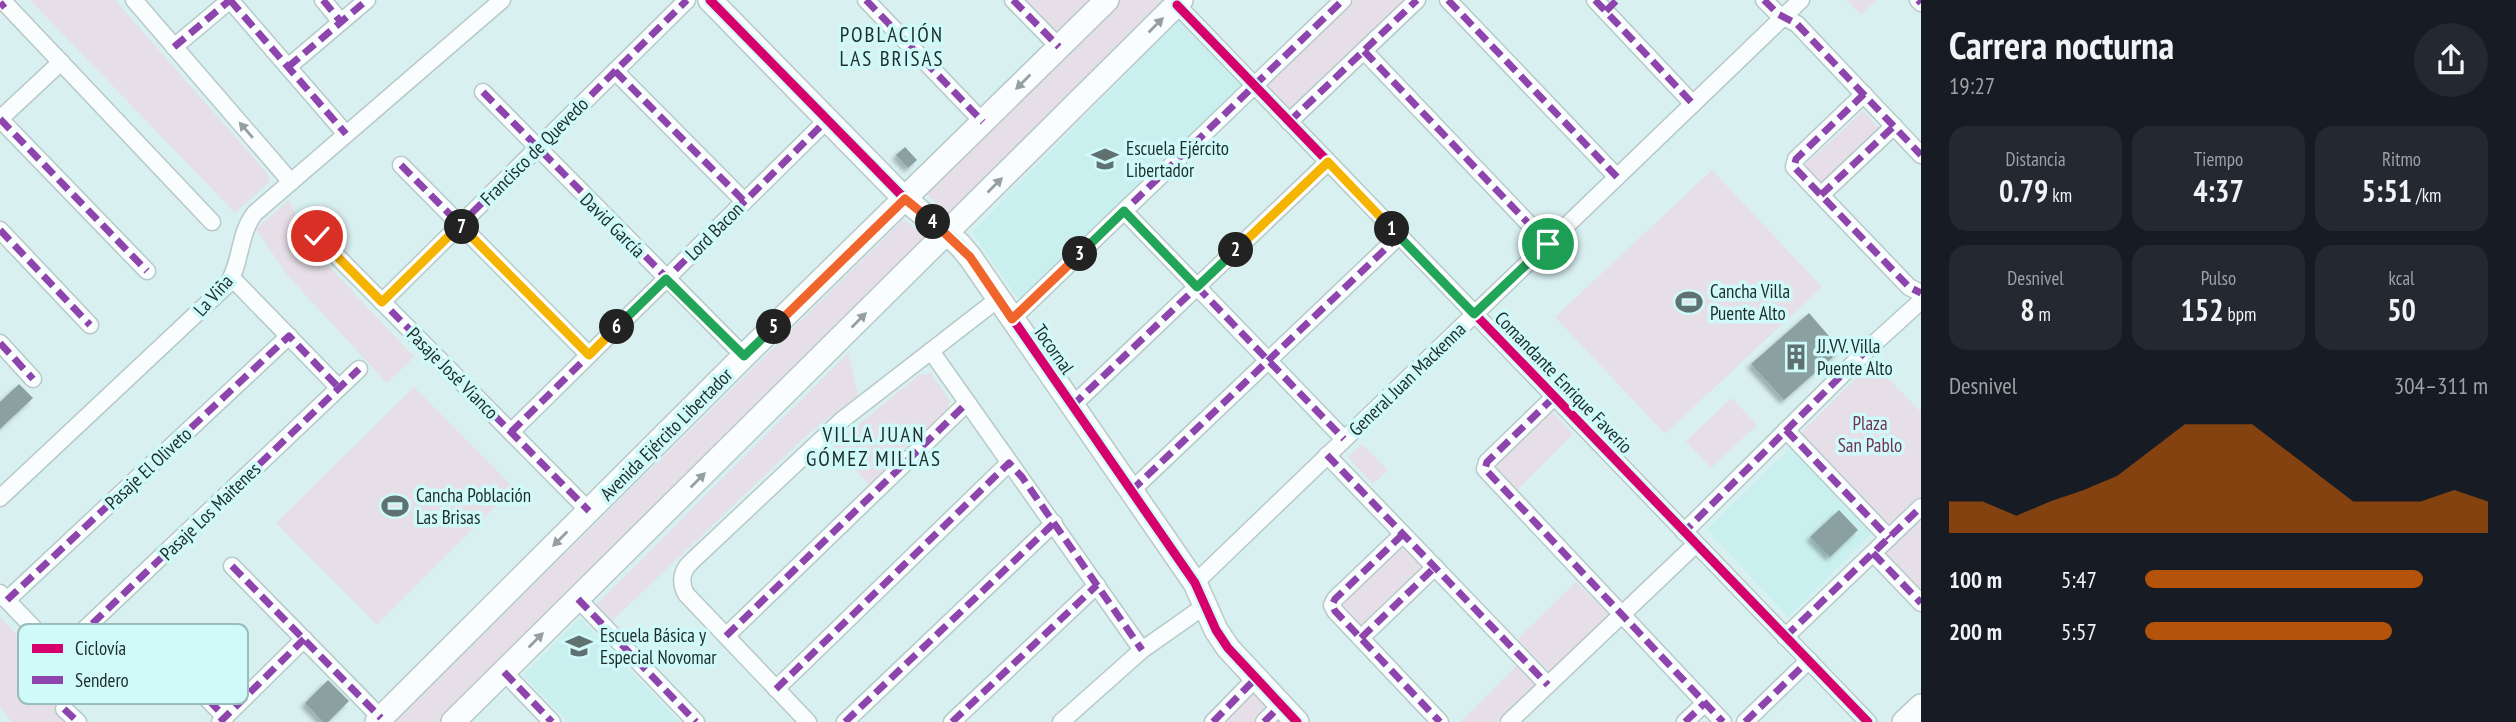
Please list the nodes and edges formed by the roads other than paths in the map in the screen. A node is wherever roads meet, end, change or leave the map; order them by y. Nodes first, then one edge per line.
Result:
1 (134, 0) edge
2 (230, 0) edge
3 (323, 0) edge
4 (367, 0) edge
5 (502, 0) edge
6 (687, 0) edge
7 (866, 0) edge
8 (1013, 0) edge
9 (1107, 0) edge
10 (1343, 0) edge
11 (1417, 0) edge
12 (1448, 0) edge
13 (1764, 0) edge
14 (1801, 0) edge
15 (713, 1) edge
16 (1179, 2) edge
17 (2, 3) edge
18 (1606, 4) edge
19 (1784, 16) junction
20 (341, 22) junction
21 (174, 47) junction
22 (1059, 47) junction
23 (1364, 51) junction
24 (61, 62) junction
25 (288, 67) junction
26 (615, 71) junction
27 (1254, 86) junction
28 (483, 92) dead end
29 (1864, 94) junction
30 (1693, 104) junction
31 (0, 119) edge
32 (827, 120) junction
33 (983, 121) junction
34 (1289, 122) junction
35 (1894, 126) junction
36 (346, 134) junction
37 (537, 148) junction
38 (1921, 155) edge
39 (1328, 162) junction
40 (401, 165) dead end
41 (1617, 177) junction
42 (291, 182) junction
43 (1821, 195) junction
44 (905, 199) junction
45 (744, 201) junction
46 (1124, 211) junction
47 (212, 222) dead end
48 (460, 225) junction
49 (0, 230) edge
50 (946, 234) junction
51 (317, 236) dead end
52 (1399, 236) junction
53 (1548, 244) junction
54 (147, 271) dead end
55 (232, 278) junction
56 (666, 279) junction
57 (1197, 287) junction
58 (1921, 293) edge
59 (998, 299) junction
60 (1921, 301) edge
61 (382, 302) junction
62 (1474, 314) junction
63 (1012, 319) junction
64 (90, 324) dead end
65 (289, 336) junction
66 (0, 343) edge
67 (931, 351) junction
68 (589, 355) junction
69 (744, 356) junction
70 (1268, 360) junction
71 (359, 369) dead end
72 (33, 379) dead end
73 (339, 388) junction
74 (1554, 397) junction
75 (967, 403) junction
76 (1072, 406) junction
77 (1786, 430) junction
78 (511, 432) junction
79 (1344, 439) junction
80 (1328, 455) junction
81 (1009, 463) junction
82 (1131, 491) junction
83 (0, 498) edge
84 (589, 510) junction
85 (1919, 512) edge
86 (1054, 523) junction
87 (1684, 532) junction
88 (1403, 534) junction
89 (1889, 538) junction
90 (1696, 544) junction
91 (1873, 553) junction
92 (232, 566) dead end
93 (1435, 567) junction
94 (1195, 583) junction
95 (1097, 585) junction
96 (3, 596) edge
97 (578, 599) junction
98 (1921, 603) edge
99 (1206, 605) junction
100 (1622, 615) junction
101 (30, 624) edge
102 (91, 624) edge
103 (726, 636) junction
104 (1786, 637) junction
105 (1361, 638) junction
106 (303, 639) junction
107 (1142, 650) junction
108 (1809, 660) junction
109 (504, 671) junction
110 (1256, 678) junction
111 (1548, 685) junction
112 (776, 689) junction
113 (248, 694) edge
114 (1705, 703) junction
115 (209, 704) edge
116 (238, 704) edge
117 (1281, 705) junction
118 (64, 709) dead end
119 (223, 719) edge
120 (379, 720) edge
121 (78, 722) edge
122 (453, 722) edge
123 (552, 722) edge
124 (695, 722) edge
125 (808, 722) edge
126 (845, 722) edge
127 (952, 722) edge
128 (1061, 722) edge
129 (1213, 722) edge
130 (1264, 722) edge
131 (1297, 722) edge
132 (1440, 722) edge
133 (1509, 722) edge
134 (1685, 722) edge
135 (1723, 722) edge
136 (1745, 722) edge
137 (1868, 722) edge

1 - 21 street
2 - 21 street
2 - 25 street
3 - 20 street
4 - 20 street
5 - 36 street, La Viña
6 - 26 street, Francisco de Quevedo
7 - 33 street
8 - 22 street
9 - 22 main road, Avenida Ejército Libertador
10 - 27 street
11 - 23 street
12 - 41 street
13 - 19 street
14 - 19 street, General Juan Mackenna
15 - 32 main road, Tocornal
16 - 27 street, Comandante Enrique Faverio
50 -> 16 main road
17 - 24 street
18 - 30 street
19 - 29 street
19 - 30 street, General Juan Mackenna
20 - 25 street
42 -> 21 street
22 -> 33 main road, Avenida Ejército Libertador
23 - 34 street
23 - 53 street
24 - 31 street
24 - 47 street
25 - 36 street
26 - 37 street, Francisco de Quevedo
26 - 45 street
27 - 34 street, Comandante Enrique Faverio
27 - 46 street
28 - 37 street, David García
29 - 35 street
29 - 43 street
30 - 41 street, General Juan Mackenna
31 - 54 street
32 - 44 main road, Tocornal
32 - 45 street, Lord Bacon
33 - 44 main road, Avenida Ejército Libertador
34 - 39 street, Comandante Enrique Faverio
35 - 38 street
35 - 43 street
36 - 42 street, La Viña
37 - 48 street, Francisco de Quevedo
37 - 56 street, David García
39 - 52 street, Comandante Enrique Faverio
39 - 57 street
40 - 48 street
41 - 53 street, General Juan Mackenna
42 - 55 street, La Viña
43 - 58 street
44 - 50 main road, Tocornal
44 - 69 main road, Avenida Ejército Libertador
45 - 56 street, Lord Bacon
46 - 57 street
46 - 63 street
48 - 61 street, Francisco de Quevedo
48 - 68 street
49 - 64 street
50 - 59 main road, Tocornal
97 -> 50 main road
51 - 61 street, Pasaje José Vianco
52 - 62 street, Comandante Enrique Faverio
52 - 70 street
53 - 62 street, General Juan Mackenna
55 - 65 street
55 - 83 street, La Viña
56 - 68 street, Lord Bacon
56 - 69 street, David García
57 - 70 street
57 - 76 street
59 - 63 main road, Tocornal
59 - 67 street
60 - 77 street
61 - 78 street, Pasaje José Vianco
62 - 74 street, Comandante Enrique Faverio
62 - 79 street, General Juan Mackenna
63 - 76 main road, Tocornal
65 - 73 street
65 - 96 street, Pasaje El Oliveto
66 - 72 street
67 - 75 street
67 - 103 street
68 - 78 street, Lord Bacon
69 - 84 main road, Avenida Ejército Libertador
70 - 79 street
70 - 82 street
71 - 73 street, Pasaje Los Maitenes
73 - 102 street, Pasaje Los Maitenes
74 - 87 street, Comandante Enrique Faverio
74 - 100 street
75 - 81 street
75 - 103 street
76 - 82 main road, Tocornal
77 - 87 street
77 - 89 street
78 - 84 street, Pasaje José Vianco
79 - 80 street, General Juan Mackenna
80 - 88 street
80 - 94 street, General Juan Mackenna
81 - 86 street
81 - 112 street
82 - 94 main road, Tocornal
84 -> 120 main road, Avenida Ejército Libertador
85 - 89 street
86 - 95 street
86 - 126 street
87 - 90 street, Comandante Enrique Faverio
88 - 93 street
88 - 105 street
89 - 91 street
90 - 100 street
90 - 104 street, Comandante Enrique Faverio
91 - 98 street
91 - 104 street
92 - 106 street
93 - 105 street
93 - 111 street
94 - 99 main road, Tocornal
95 - 107 street
95 - 127 street
96 - 101 street, Pasaje Los Maitenes
109 -> 97 main road
97 - 124 street
99 - 107 street
99 - 110 main road, Tocornal
100 - 111 street
100 - 114 street
103 - 112 street
104 - 108 street, Comandante Enrique Faverio
105 - 132 street
106 - 113 street
106 - 120 street
107 - 128 street
108 - 136 street
108 - 137 street, Comandante Enrique Faverio
109 - 122 main road
109 - 123 street
110 - 117 main road, Tocornal
110 - 129 street
111 - 133 street
112 - 125 street
114 - 134 street
114 - 135 street
115 - 119 street
116 - 119 street
117 - 130 street
117 - 131 main road, Tocornal
118 - 121 street

